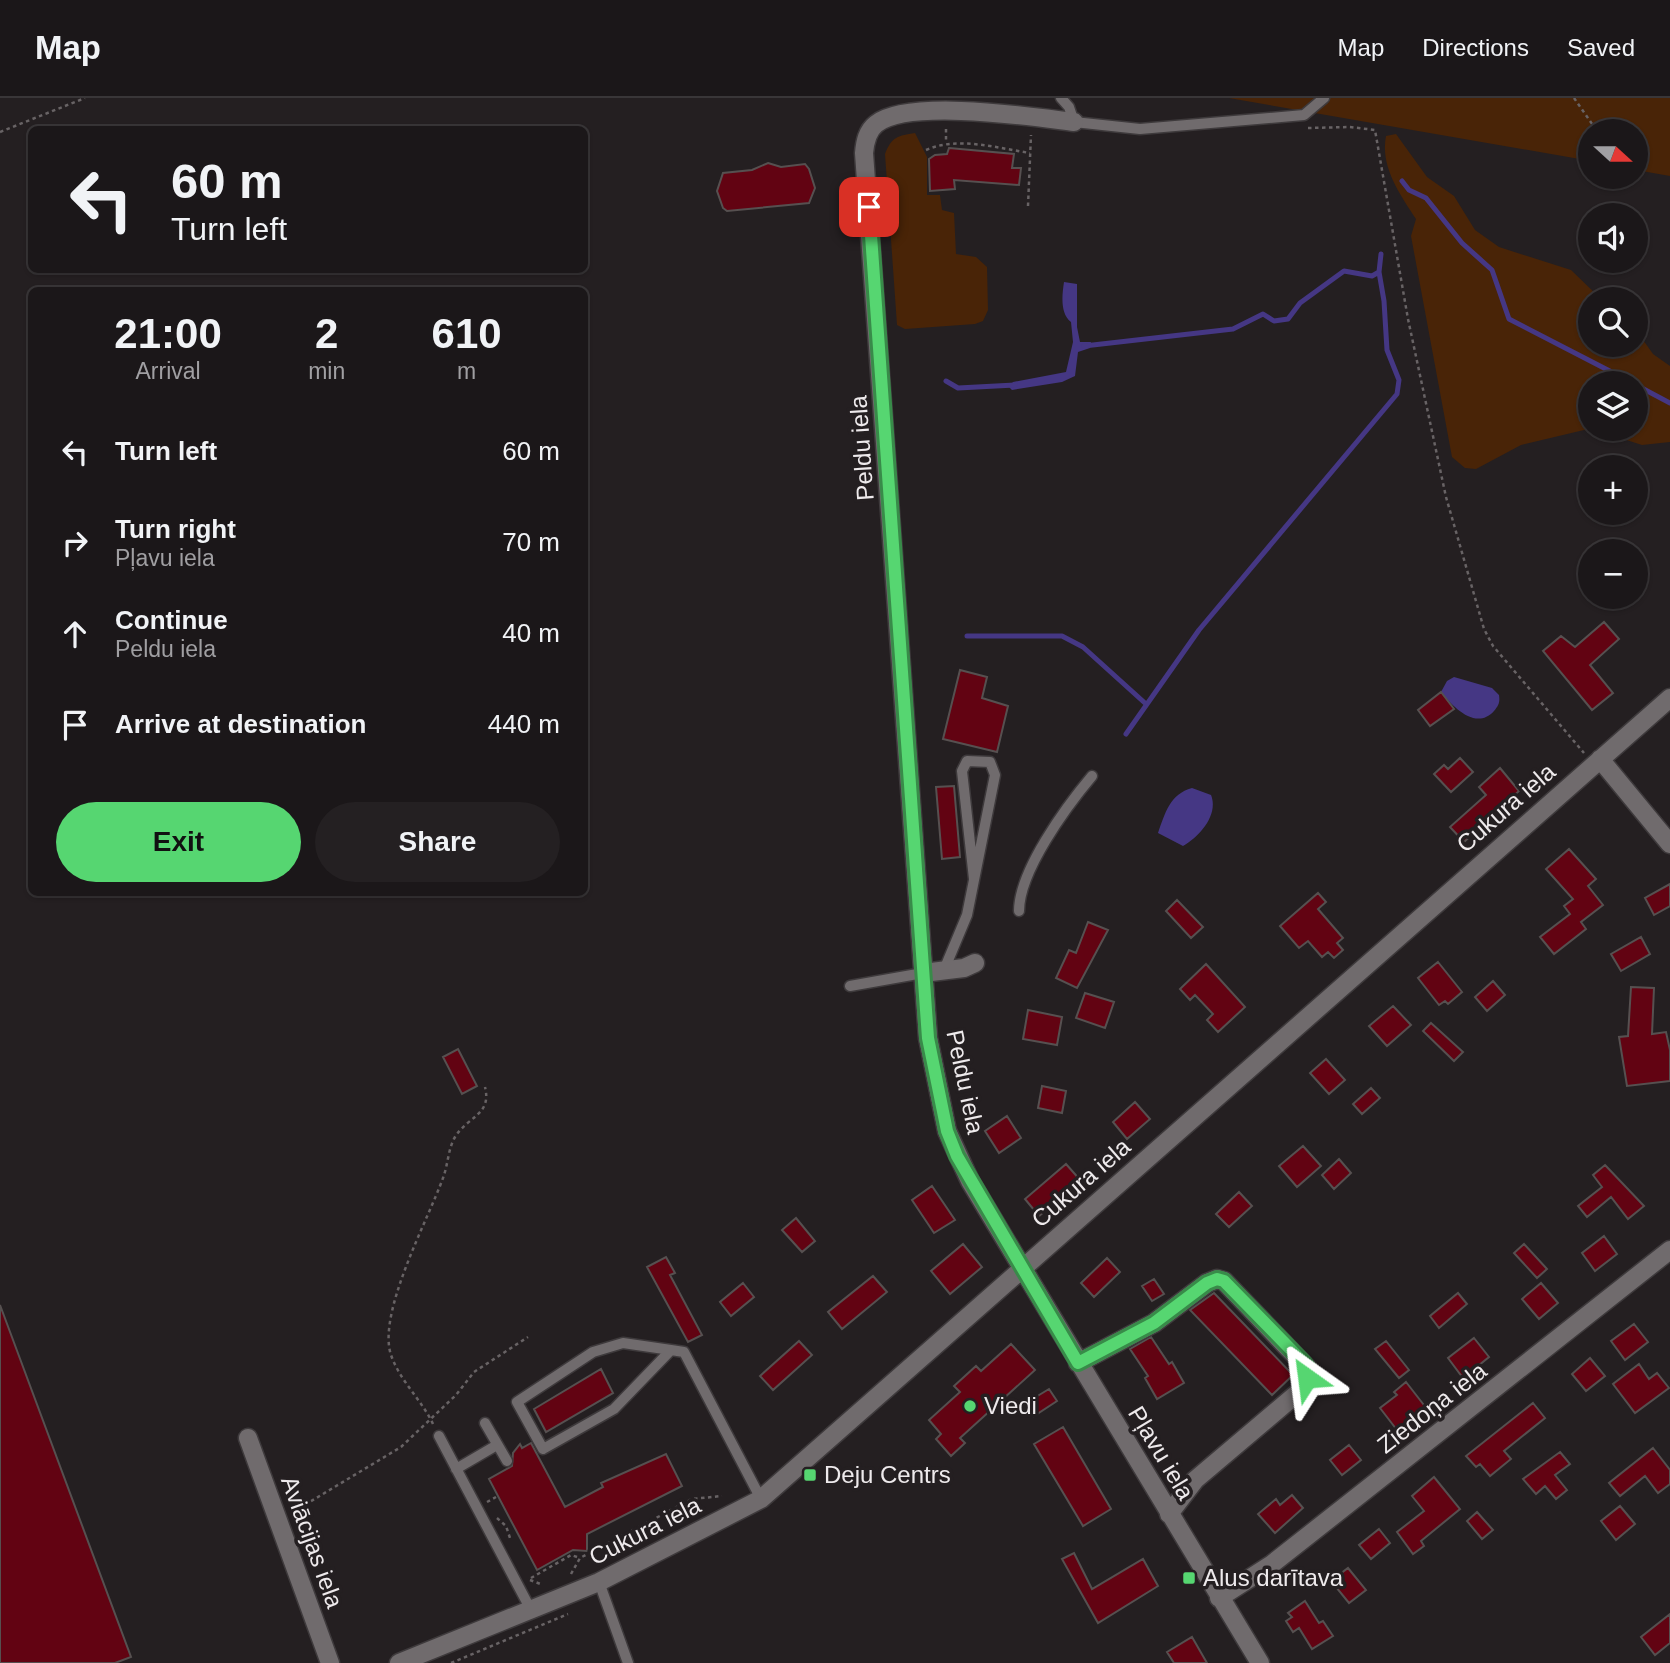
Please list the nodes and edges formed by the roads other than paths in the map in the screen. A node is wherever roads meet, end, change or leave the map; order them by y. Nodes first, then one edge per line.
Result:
1 (1061, 98) edge
2 (1324, 98) edge
3 (1074, 122) junction
4 (1670, 698) edge
5 (1593, 757) junction
6 (1092, 776) dead end
7 (1670, 844) edge
8 (974, 879) junction
9 (1019, 911) dead end
10 (975, 962) dead end
11 (944, 970) junction
12 (923, 973) junction
13 (850, 986) dead end
14 (1670, 1250) edge
15 (1021, 1268) junction
16 (671, 1350) junction
17 (1078, 1363) junction
18 (485, 1423) dead end
19 (439, 1436) road end
20 (248, 1438) dead end
21 (497, 1445) junction
22 (507, 1461) dead end
23 (456, 1469) junction
24 (761, 1499) junction
25 (1169, 1514) junction
26 (599, 1582) junction
27 (1219, 1598) junction
28 (531, 1610) junction
29 (330, 1663) edge
30 (399, 1663) edge
31 (628, 1663) edge
32 (1260, 1663) edge

1 - 3 lane
2 - 3 lane
3 - 12 street, Peldu iela
4 - 5 street, Cukura iela
5 - 7 street
5 - 15 street, Cukura iela
6 - 9 lane
8 - 8 lane
8 - 11 lane
10 - 11 street
11 - 12 street
12 - 13 lane
12 - 15 street, Peldu iela
14 - 27 street, Ziedoņa iela
15 - 17 street, Pļavu iela
15 - 24 street, Cukura iela
16 - 16 lane
16 - 24 lane
17 - 25 street, Pļavu iela
17 - 25 street
18 - 21 lane
19 - 23 lane
20 - 29 street, Aviācijas iela
21 - 22 lane
21 - 23 lane
23 - 28 lane
24 - 26 street, Cukura iela
25 - 27 street, Pļavu iela
26 - 28 street, Cukura iela
26 - 31 lane
27 - 32 street, Pļavu iela
28 - 30 street, Cukura iela

